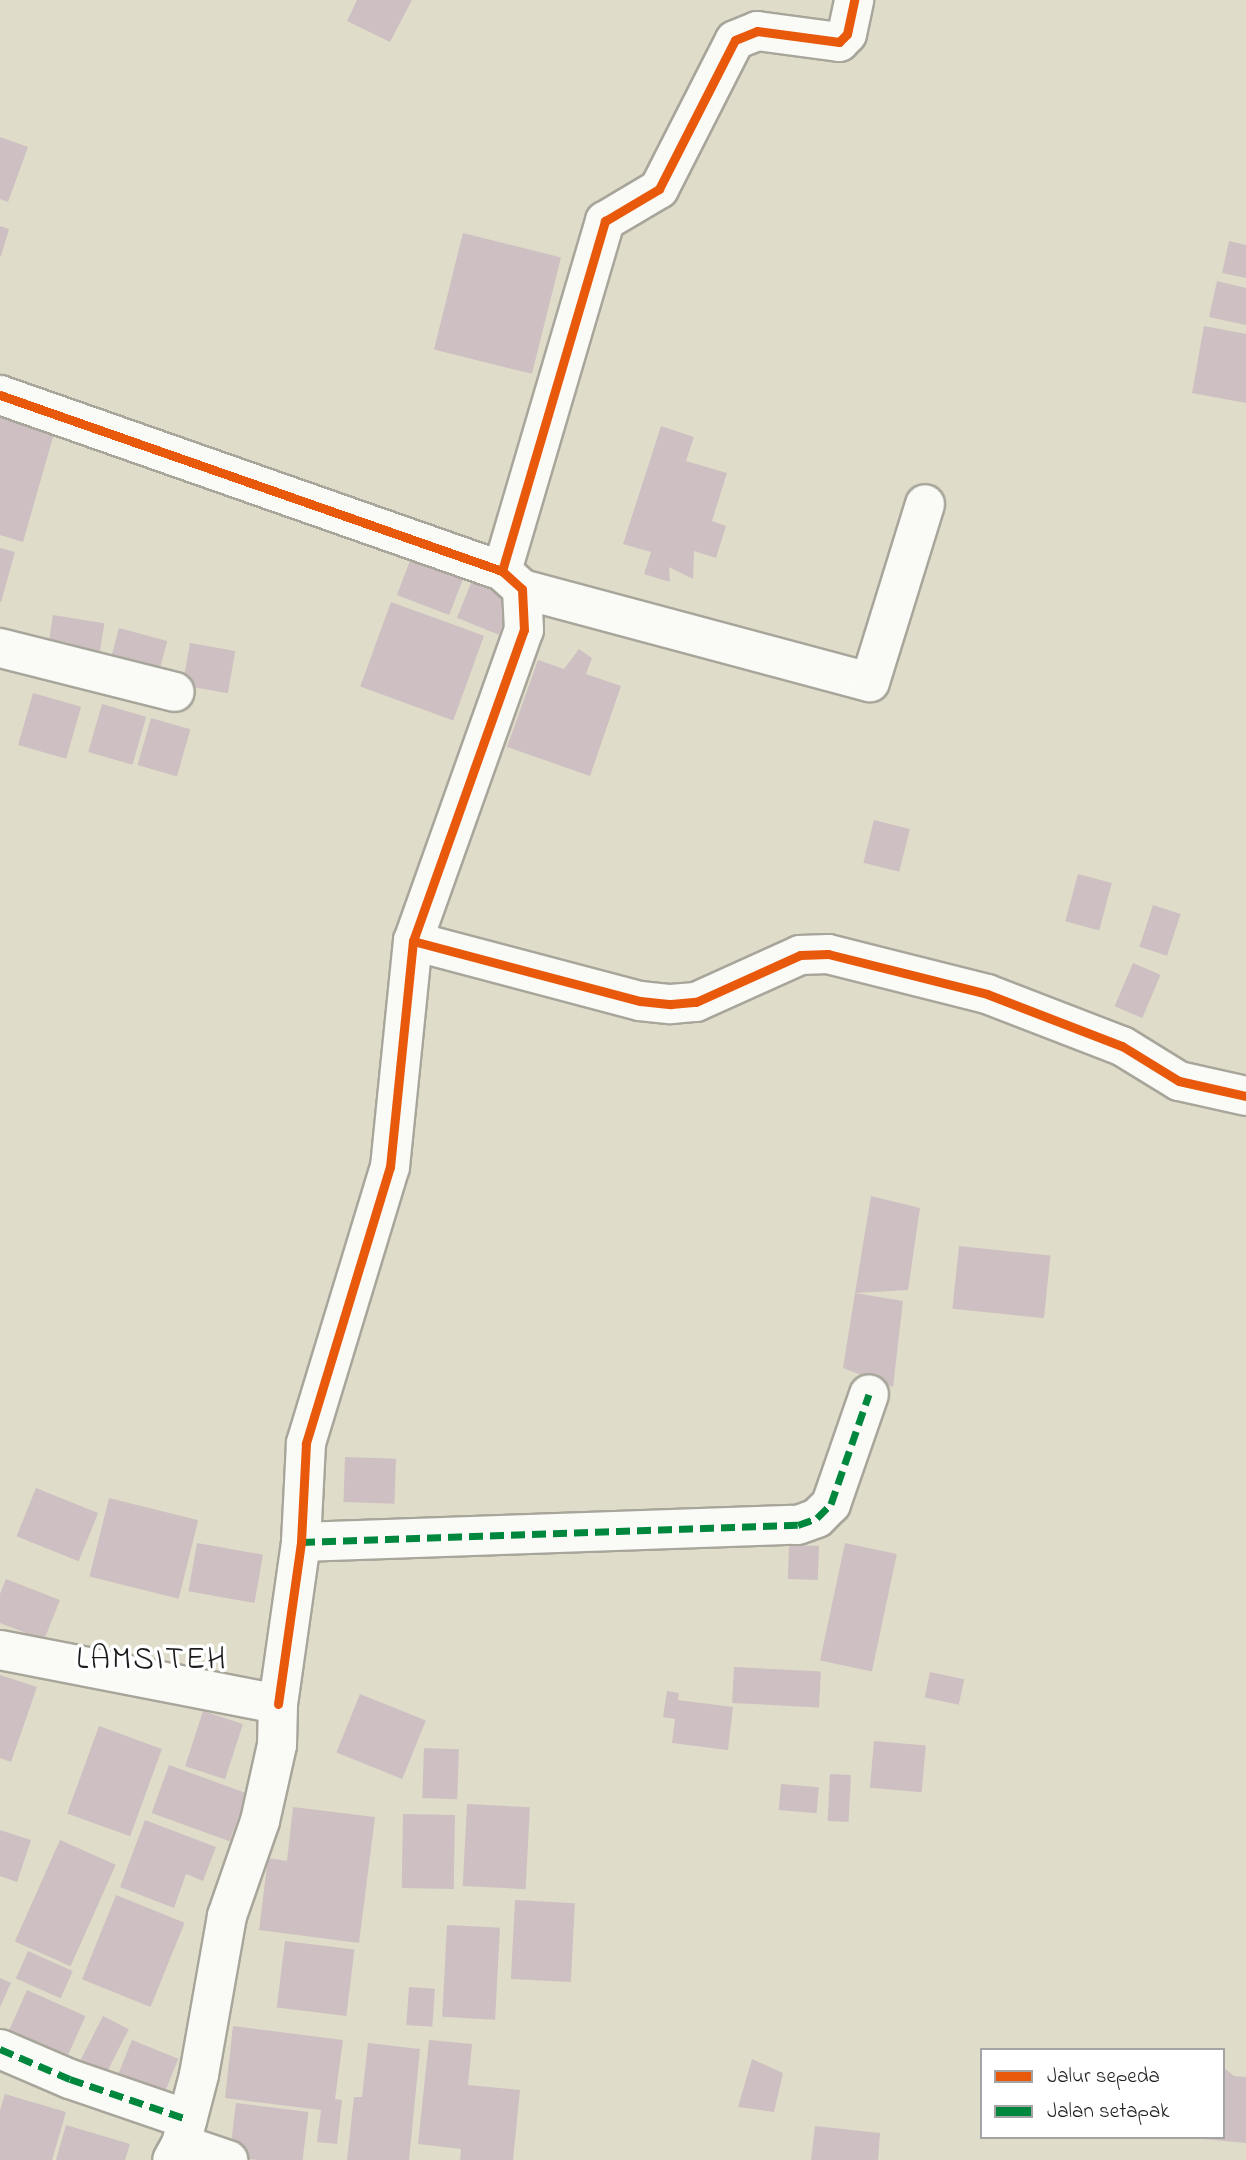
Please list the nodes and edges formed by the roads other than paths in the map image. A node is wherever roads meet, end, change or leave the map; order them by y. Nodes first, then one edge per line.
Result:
1 (854, 0) edge
2 (0, 394) edge
3 (925, 504) dead end
4 (512, 580) junction
5 (0, 648) edge
6 (175, 692) dead end
7 (413, 941) junction
8 (1246, 1096) edge
9 (869, 1394) dead end
10 (301, 1542) junction
11 (0, 1650) edge
12 (278, 1704) junction
13 (0, 2049) edge
14 (180, 2141) edge
15 (228, 2160) edge

1 - 4 street
2 - 4 street
3 - 4 street
4 - 7 street
5 - 6 street
7 - 8 street
7 - 10 street
9 - 10 street
10 - 12 street
11 - 12 street
12 - 14 street
13 - 14 street
14 - 15 street

